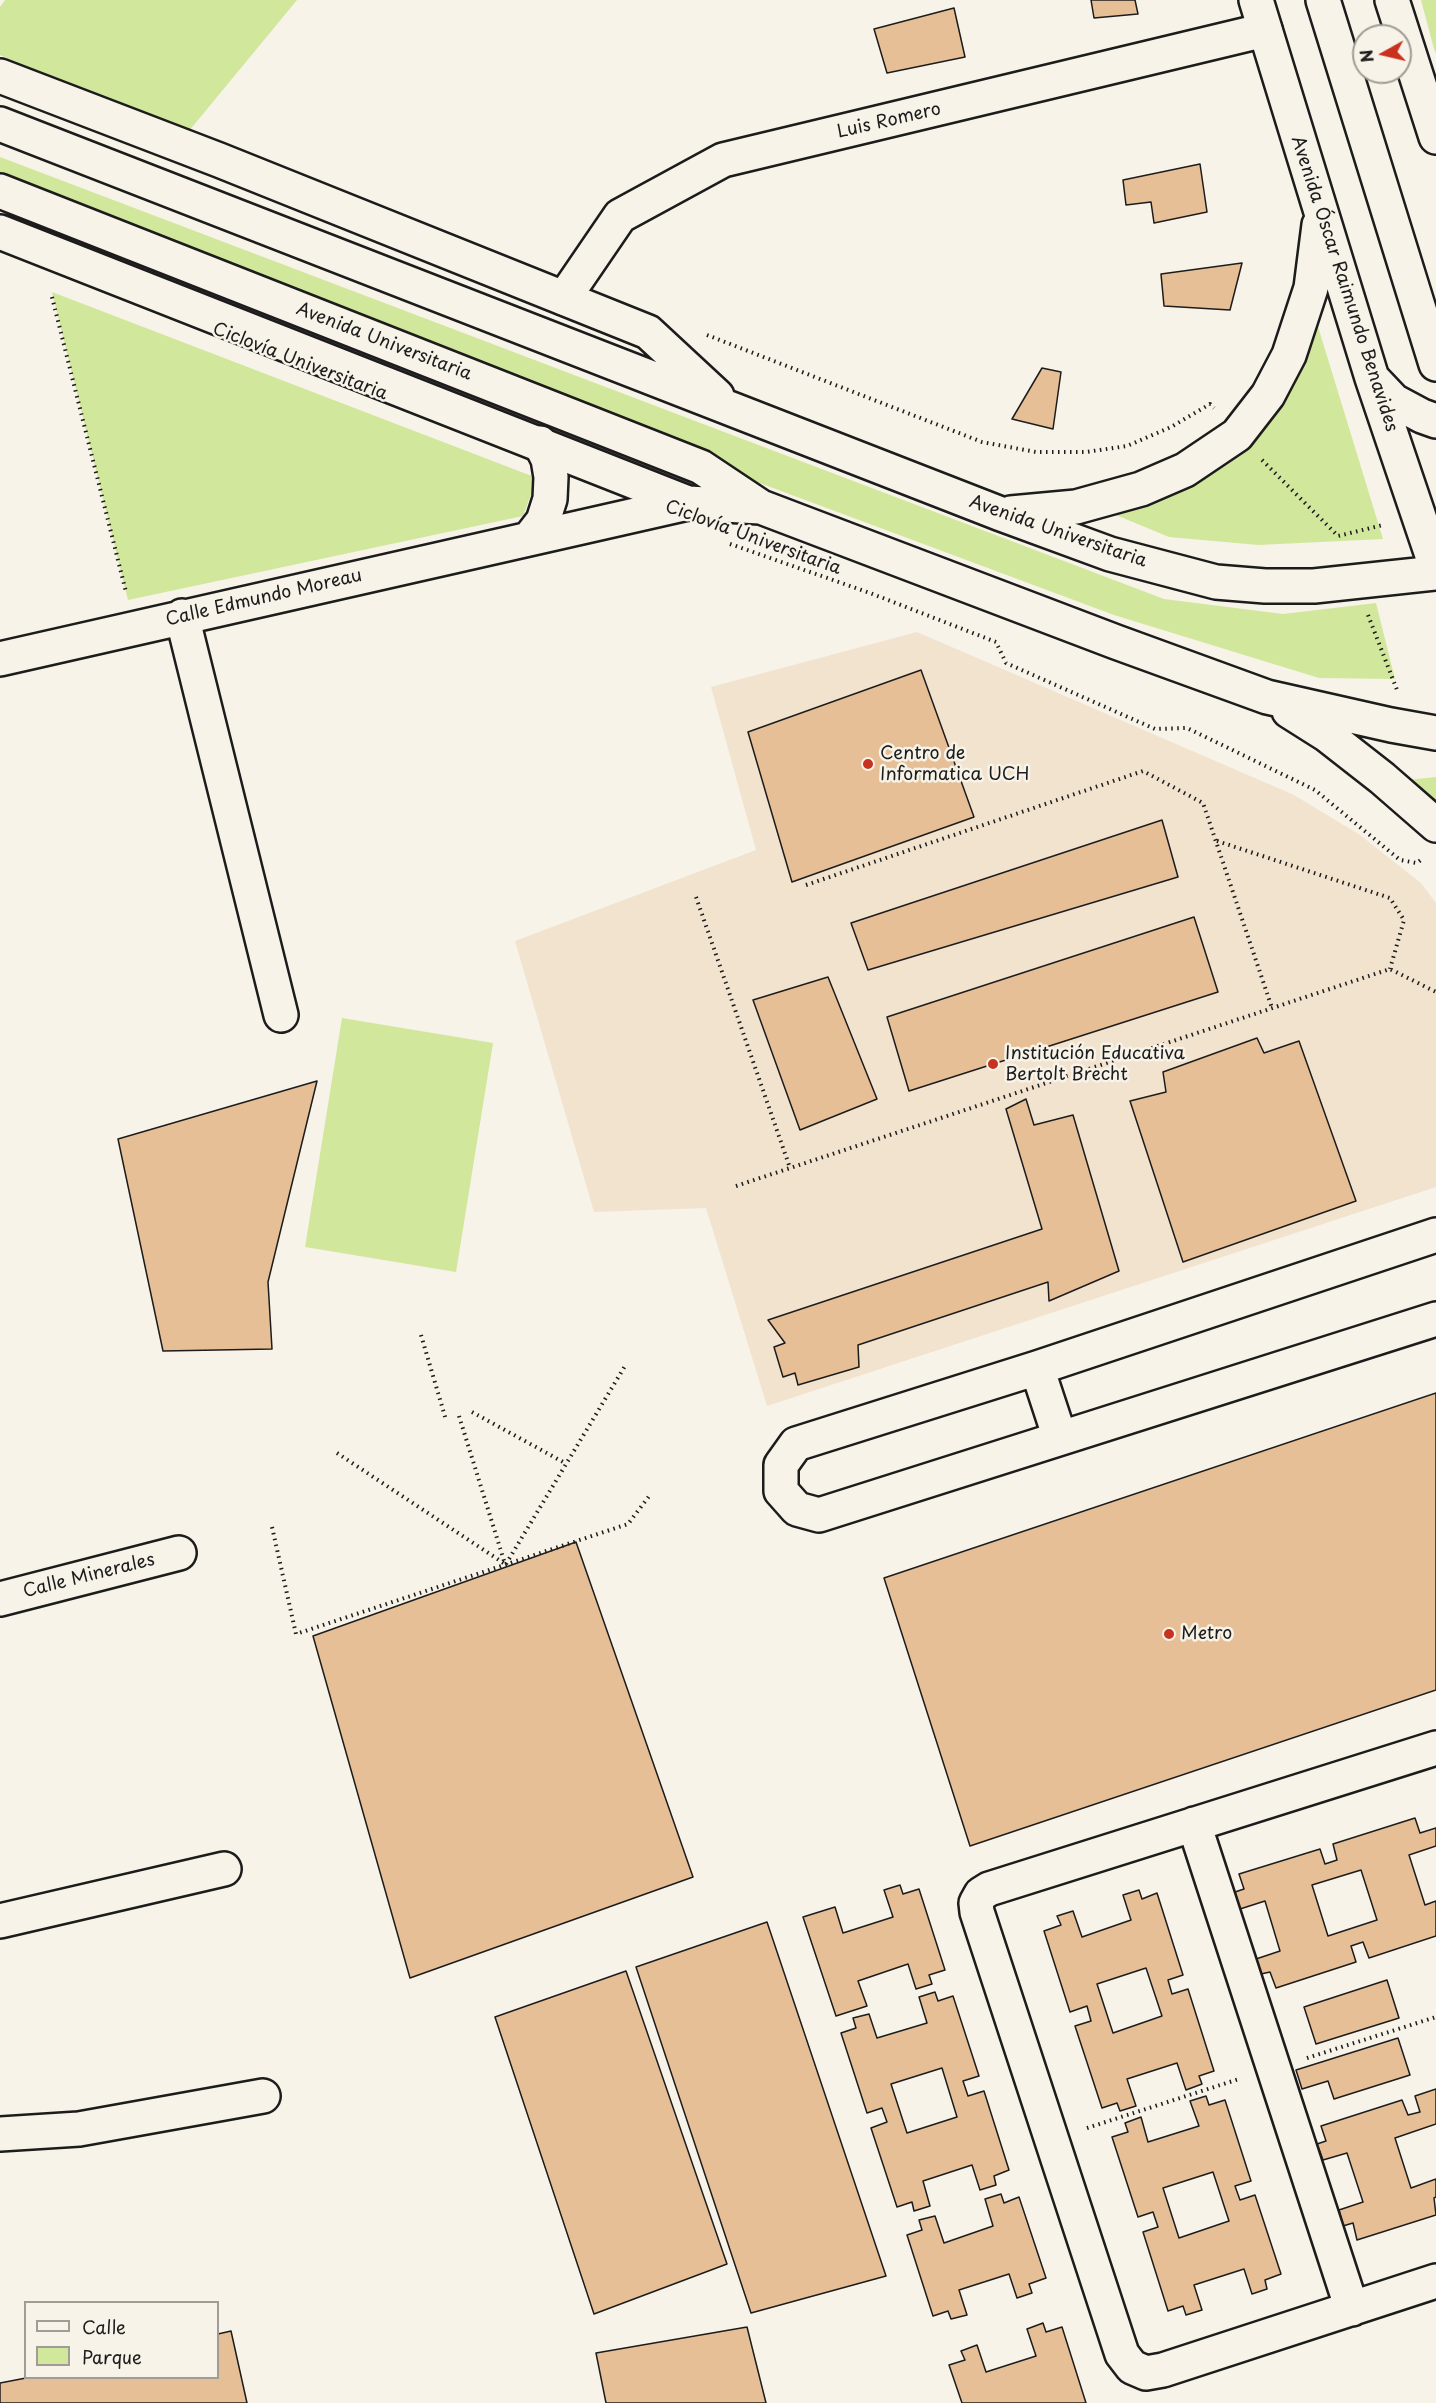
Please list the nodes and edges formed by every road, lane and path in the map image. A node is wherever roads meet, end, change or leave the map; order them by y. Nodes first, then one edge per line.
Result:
1 (1323, 0) edge
2 (1394, 7) edge
3 (1260, 15) edge
4 (0, 76) edge
5 (0, 124) edge
6 (1436, 137) edge
7 (0, 191) edge
8 (1319, 207) junction
9 (0, 232) edge
10 (52, 297) dead end
11 (564, 298) junction
12 (1436, 364) edge
13 (1372, 378) junction
14 (730, 408) junction
15 (1436, 421) edge
16 (1237, 435) junction
17 (540, 443) junction
18 (688, 503) junction
19 (761, 507) junction
20 (1001, 514) junction
21 (1419, 515) junction
22 (1338, 536) junction
23 (529, 539) junction
24 (729, 543) dead end
25 (1436, 567) edge
26 (1436, 573) edge
27 (1355, 582) junction
28 (126, 592) dead end
29 (182, 616) junction
30 (0, 659) edge
31 (1267, 697) junction
32 (1424, 731) edge
33 (1435, 825) edge
34 (1216, 841) junction
35 (807, 885) dead end
36 (696, 897) dead end
37 (1390, 969) junction
38 (1436, 992) edge
39 (1272, 1008) junction
40 (281, 1015) dead end
41 (790, 1168) junction
42 (736, 1186) dead end
43 (1436, 1235) edge
44 (1436, 1319) edge
45 (421, 1335) dead end
46 (625, 1366) dead end
47 (1037, 1368) junction
48 (472, 1412) dead end
49 (459, 1416) dead end
50 (446, 1420) dead end
51 (1060, 1438) junction
52 (337, 1453) dead end
53 (566, 1463) junction
54 (650, 1495) dead end
55 (272, 1527) dead end
56 (178, 1553) dead end
57 (506, 1565) junction
58 (0, 1599) edge
59 (1436, 1748) edge
60 (1194, 1824) junction
61 (224, 1869) dead end
62 (0, 1921) edge
63 (1436, 2017) edge
64 (1273, 2068) junction
65 (262, 2096) dead end
66 (0, 2134) edge
67 (1052, 2139) junction
68 (1436, 2281) edge
69 (1352, 2309) junction

1 - 12 main road
2 - 6 main road
3 - 8 main road, Avenida Óscar Raimundo Benavides
3 - 11 main road, Luis Romero
4 - 11 main road, Avenida Universitaria
5 - 14 main road, Avenida Universitaria
7 - 19 main road, Avenida Universitaria
8 - 13 main road, Avenida Óscar Raimundo Benavides
8 - 16 main road
9 - 17 main road, Avenida Universitaria
10 - 28 path
11 - 14 main road, Avenida Universitaria
13 - 15 main road
13 - 21 main road, Avenida Óscar Raimundo Benavides
14 - 20 main road, Avenida Universitaria
16 - 20 main road
16 - 22 path
17 - 18 main road, Avenida Universitaria
17 - 23 main road
18 - 19 main road, Avenida Universitaria
18 - 23 main road, Calle Edmundo Moreau
19 - 31 main road, Avenida Universitaria
20 - 27 main road, Avenida Universitaria
21 - 22 path
21 - 25 main road, Avenida Óscar Raimundo Benavides
22 - 27 path
23 - 29 main road, Calle Edmundo Moreau
24 - 33 path, Ciclovía Universitaria
26 - 27 main road, Avenida Universitaria
27 - 32 path
29 - 30 main road, Calle Edmundo Moreau
29 - 40 main road
31 - 32 main road, Avenida Universitaria
31 - 33 main road
34 - 35 path
34 - 37 path
34 - 39 path
36 - 41 path
37 - 38 path
37 - 39 path
39 - 41 path
41 - 42 path
43 - 47 main road
44 - 51 main road
45 - 50 path
46 - 53 path
47 - 51 main road
47 - 51 main road
48 - 53 path
49 - 57 path
52 - 57 path
53 - 57 path
54 - 57 path
55 - 57 path
56 - 58 main road, Calle Minerales
59 - 60 main road
60 - 64 main road
60 - 67 main road
61 - 62 main road
63 - 64 path
64 - 67 path
64 - 69 main road
65 - 66 main road
67 - 69 main road
68 - 69 main road

